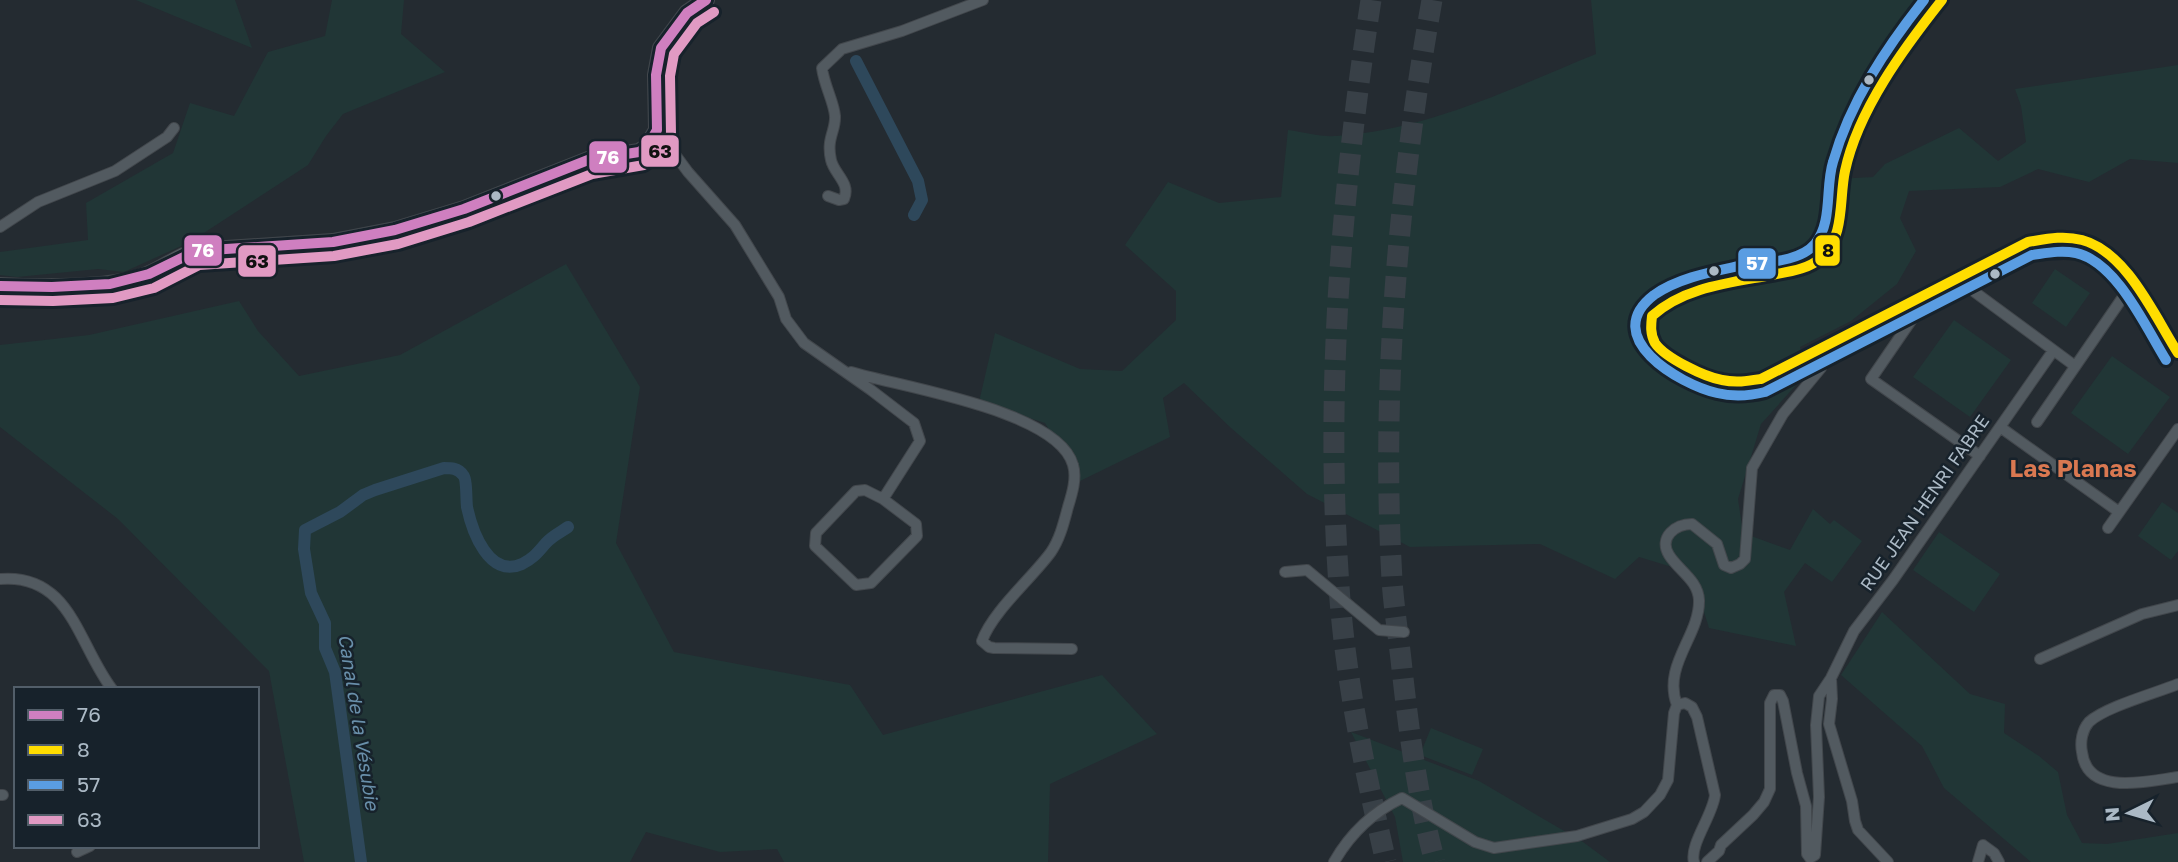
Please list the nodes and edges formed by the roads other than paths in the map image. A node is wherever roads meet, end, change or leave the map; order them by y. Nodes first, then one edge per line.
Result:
1 (706, 0) edge
2 (983, 0) edge
3 (1942, 0) edge
4 (174, 128) dead end
5 (657, 130) junction
6 (828, 196) dead end
7 (0, 227) edge
8 (1957, 279) junction
9 (2134, 281) junction
10 (0, 286) edge
11 (1920, 298) junction
12 (1820, 350) junction
13 (2053, 351) junction
14 (2178, 353) edge
15 (2076, 366) junction
16 (839, 368) junction
17 (2037, 422) dead end
18 (2000, 427) junction
19 (2178, 429) edge
20 (1980, 456) junction
21 (883, 499) junction
22 (2119, 512) junction
23 (2108, 528) dead end
24 (1285, 572) dead end
25 (0, 579) edge
26 (2178, 605) edge
27 (1404, 632) dead end
28 (1072, 649) dead end
29 (2040, 659) dead end
30 (1832, 678) junction
31 (2178, 684) edge
32 (111, 687) edge
33 (1677, 705) junction
34 (2178, 777) edge
35 (86, 848) edge
36 (78, 852) dead end
37 (1334, 862) edge
38 (1695, 862) edge
39 (1707, 862) edge
40 (1888, 862) edge
41 (1978, 862) edge
42 (1999, 862) edge

1 - 5 street
2 - 6 street
3 - 12 street
4 - 7 street
5 - 10 street
5 - 16 street
8 - 9 street
8 - 11 street
8 - 13 street
9 - 14 street
9 - 15 street
11 - 12 street
11 - 20 street
12 - 33 street
13 - 15 street
13 - 18 street, RUE JEAN HENRI FABRE
15 - 17 street
16 - 21 street
16 - 28 street
18 - 20 street, RUE JEAN HENRI FABRE
18 - 22 street
19 - 22 street
20 - 30 street, RUE JEAN HENRI FABRE
21 - 21 street
22 - 23 street
24 - 27 street
25 - 32 street
26 - 29 street
30 - 39 street, RUE JEAN HENRI FABRE
30 - 40 street
31 - 34 street
33 - 37 street
33 - 38 street
35 - 36 street
41 - 42 street

